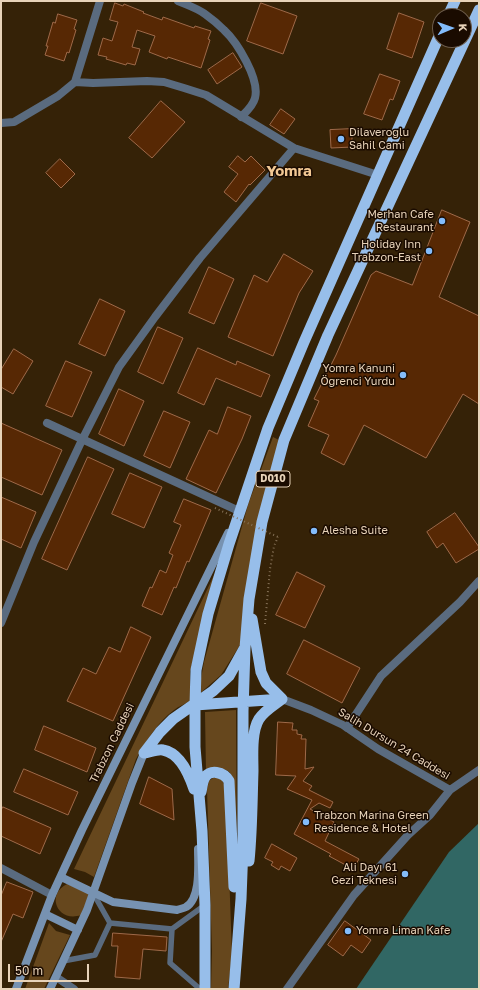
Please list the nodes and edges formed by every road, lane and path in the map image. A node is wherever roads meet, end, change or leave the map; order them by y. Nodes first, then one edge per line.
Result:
1 (100, 1) edge
2 (178, 1) edge
3 (479, 10) edge
4 (434, 48) edge
5 (75, 82) junction
6 (241, 117) junction
7 (1, 123) edge
8 (294, 148) junction
9 (378, 175) junction
10 (47, 423) dead end
11 (82, 440) junction
12 (215, 508) dead end
13 (239, 511) junction
14 (479, 581) edge
15 (249, 599) junction
16 (1, 622) edge
17 (265, 624) dead end
18 (245, 648) junction
19 (282, 700) junction
20 (243, 702) junction
21 (195, 705) junction
22 (347, 728) junction
23 (144, 753) junction
24 (479, 770) edge
25 (450, 790) junction
26 (199, 804) junction
27 (1, 868) edge
28 (61, 877) junction
29 (93, 893) junction
30 (52, 895) junction
31 (205, 905) junction
32 (45, 914) junction
33 (110, 923) junction
34 (172, 929) junction
35 (78, 930) junction
36 (237, 953) junction
37 (63, 961) junction
38 (56, 977) junction
39 (16, 989) edge
40 (50, 989) edge
41 (74, 989) edge
42 (200, 989) edge
43 (205, 989) edge
44 (234, 989) edge
45 (287, 989) edge

1 - 5 street
2 - 6 street
3 - 15 highway, D010
4 - 9 highway, D010
5 - 6 street
5 - 7 street
6 - 8 street
8 - 9 street
8 - 11 street
9 - 13 highway, D010
10 - 11 street
11 - 13 street
11 - 16 street
12 - 17 path, bridge
13 - 21 highway, D010
13 - 28 main road, Trabzon Caddesi
14 - 22 street
15 - 18 highway, D010
15 - 19 highway
18 - 20 highway, D010
18 - 21 highway
19 - 20 highway
19 - 22 street, Salih Dursun 24 Caddesi
19 - 36 highway
20 - 21 highway
20 - 36 highway, D010
21 - 23 highway
21 - 26 highway, D010
22 - 25 street, Salih Dursun 24 Caddesi
23 - 26 highway
23 - 29 main road
24 - 25 street
25 - 45 street
26 - 29 main road
26 - 31 highway, D010
26 - 36 highway
27 - 30 street
28 - 29 main road
28 - 30 main road, Trabzon Caddesi
29 - 33 lane
29 - 35 main road
30 - 32 main road, Trabzon Caddesi
31 - 34 lane
31 - 43 highway, D010
32 - 35 main road
32 - 39 main road, Trabzon Caddesi
33 - 34 lane
33 - 37 lane
34 - 42 lane
35 - 37 main road
36 - 44 highway, D010
37 - 38 main road
38 - 40 main road
38 - 41 street

